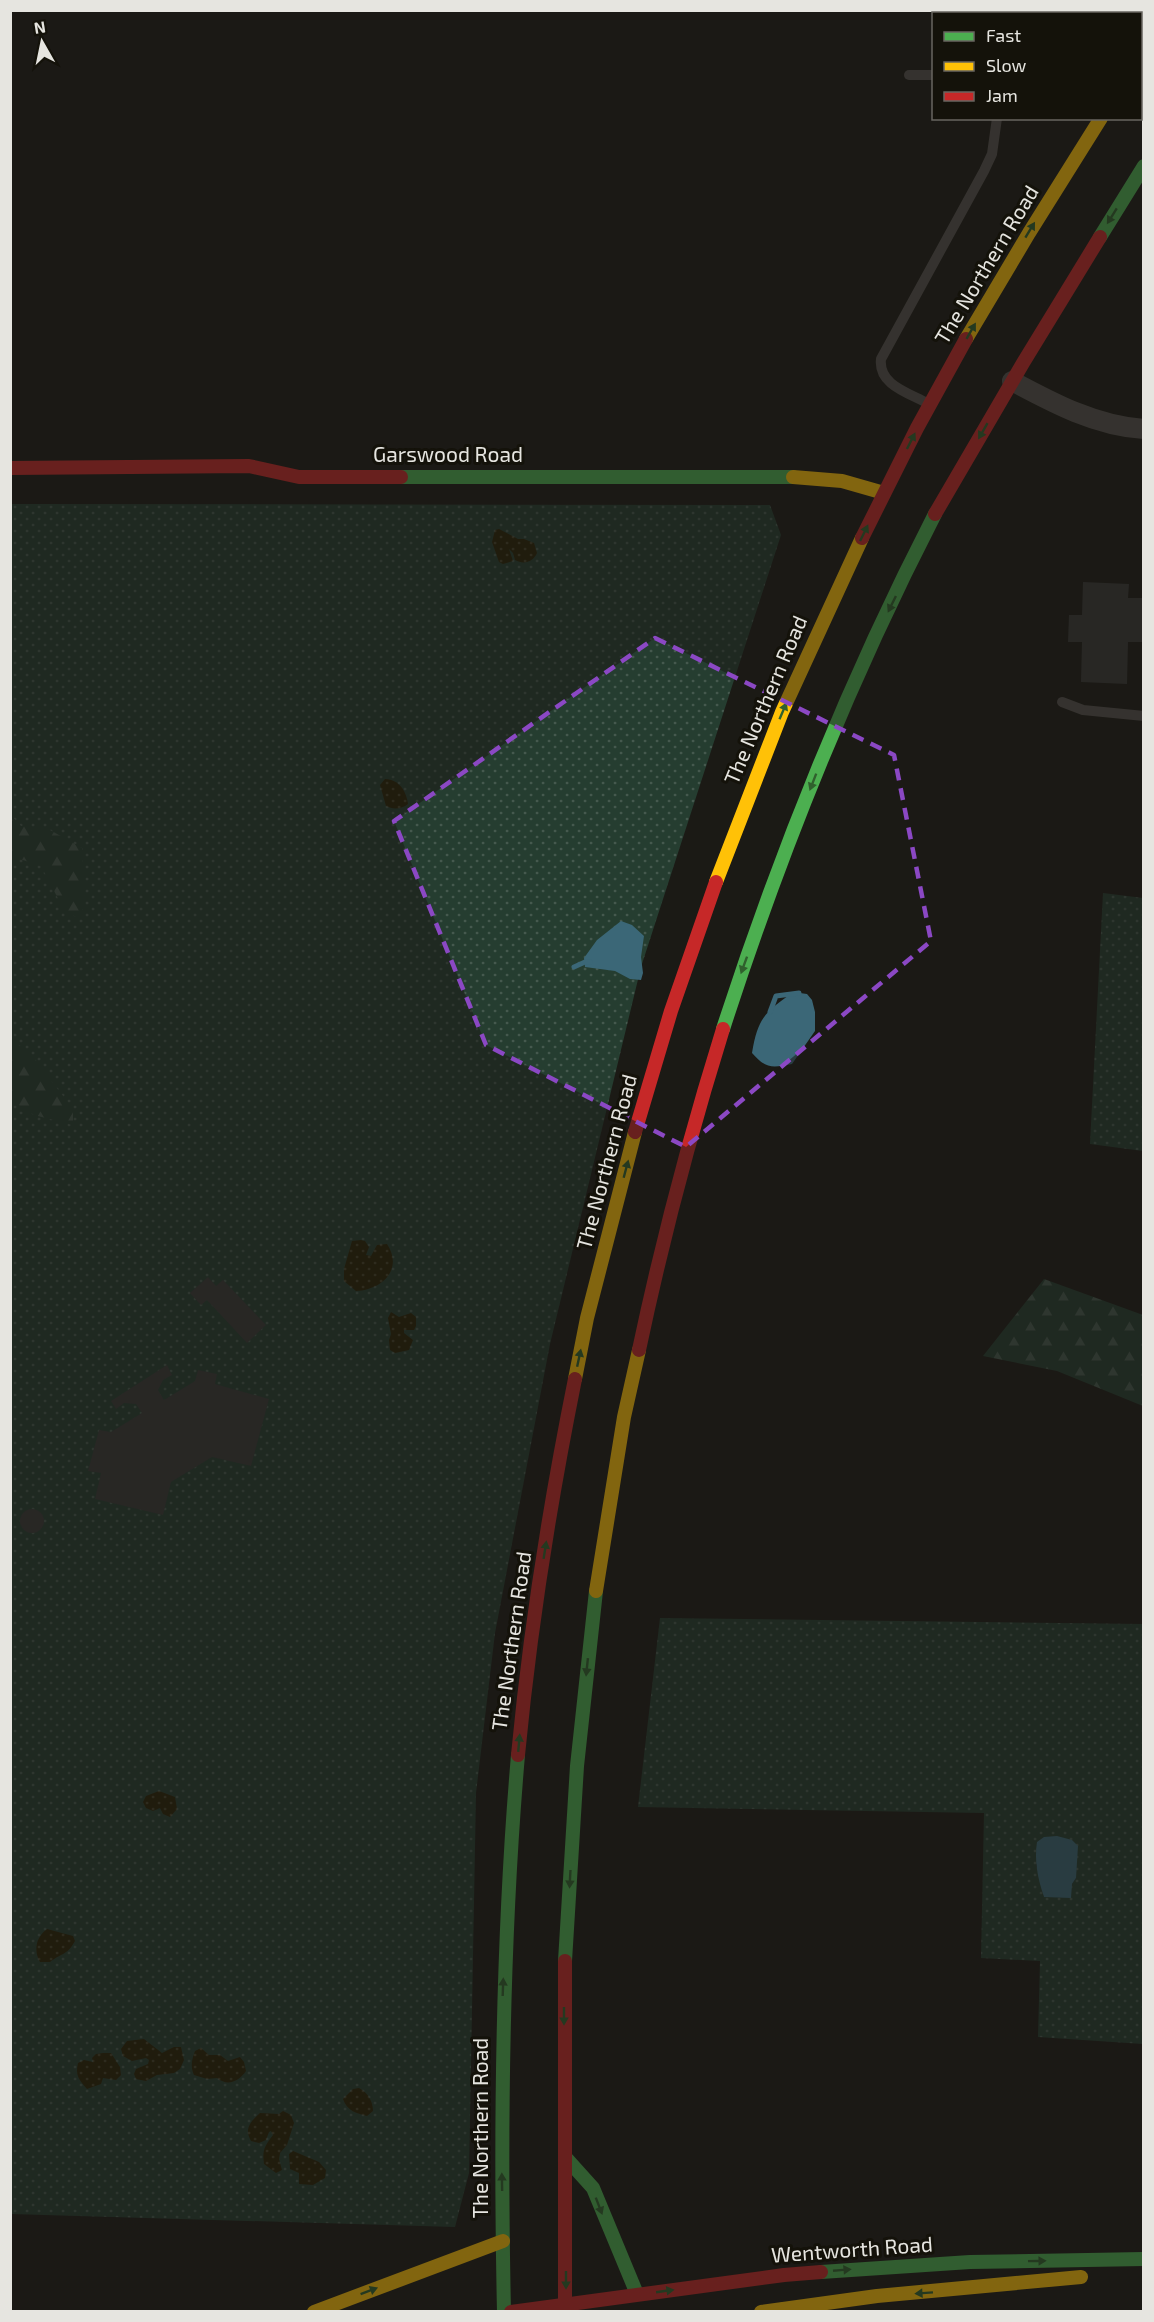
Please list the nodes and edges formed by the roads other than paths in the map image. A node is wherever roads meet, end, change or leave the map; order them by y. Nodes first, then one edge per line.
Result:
1 (909, 75) dead end
2 (932, 75) edge
3 (997, 120) edge
4 (1100, 120) edge
5 (1080, 130) dead end
6 (1079, 153) junction
7 (1143, 166) edge
8 (1012, 381) junction
9 (930, 404) junction
10 (1143, 429) edge
11 (10, 468) edge
12 (884, 493) junction
13 (1062, 702) dead end
14 (1143, 716) edge
15 (566, 2158) junction
16 (502, 2241) junction
17 (1143, 2259) edge
18 (1099, 2276) dead end
19 (637, 2294) junction
20 (566, 2308) edge
21 (782, 2310) edge
22 (314, 2312) edge
23 (504, 2312) edge
24 (511, 2312) edge
25 (761, 2312) edge

1 - 2 lane
3 - 9 lane
4 - 6 main road, The Northern Road
5 - 6 main road
9 -> 6 main road, The Northern Road
7 -> 8 main road
8 - 10 street
8 -> 15 main road
12 -> 9 main road, The Northern Road
11 - 12 main road, Garswood Road
16 -> 12 main road, The Northern Road
13 - 14 lane
15 -> 19 main road
15 -> 20 main road
22 -> 16 main road
16 - 23 main road, The Northern Road
19 -> 17 main road, Wentworth Road
18 -> 21 main road
19 - 20 main road, Wentworth Road
20 - 24 main road, Wentworth Road
21 - 25 main road

